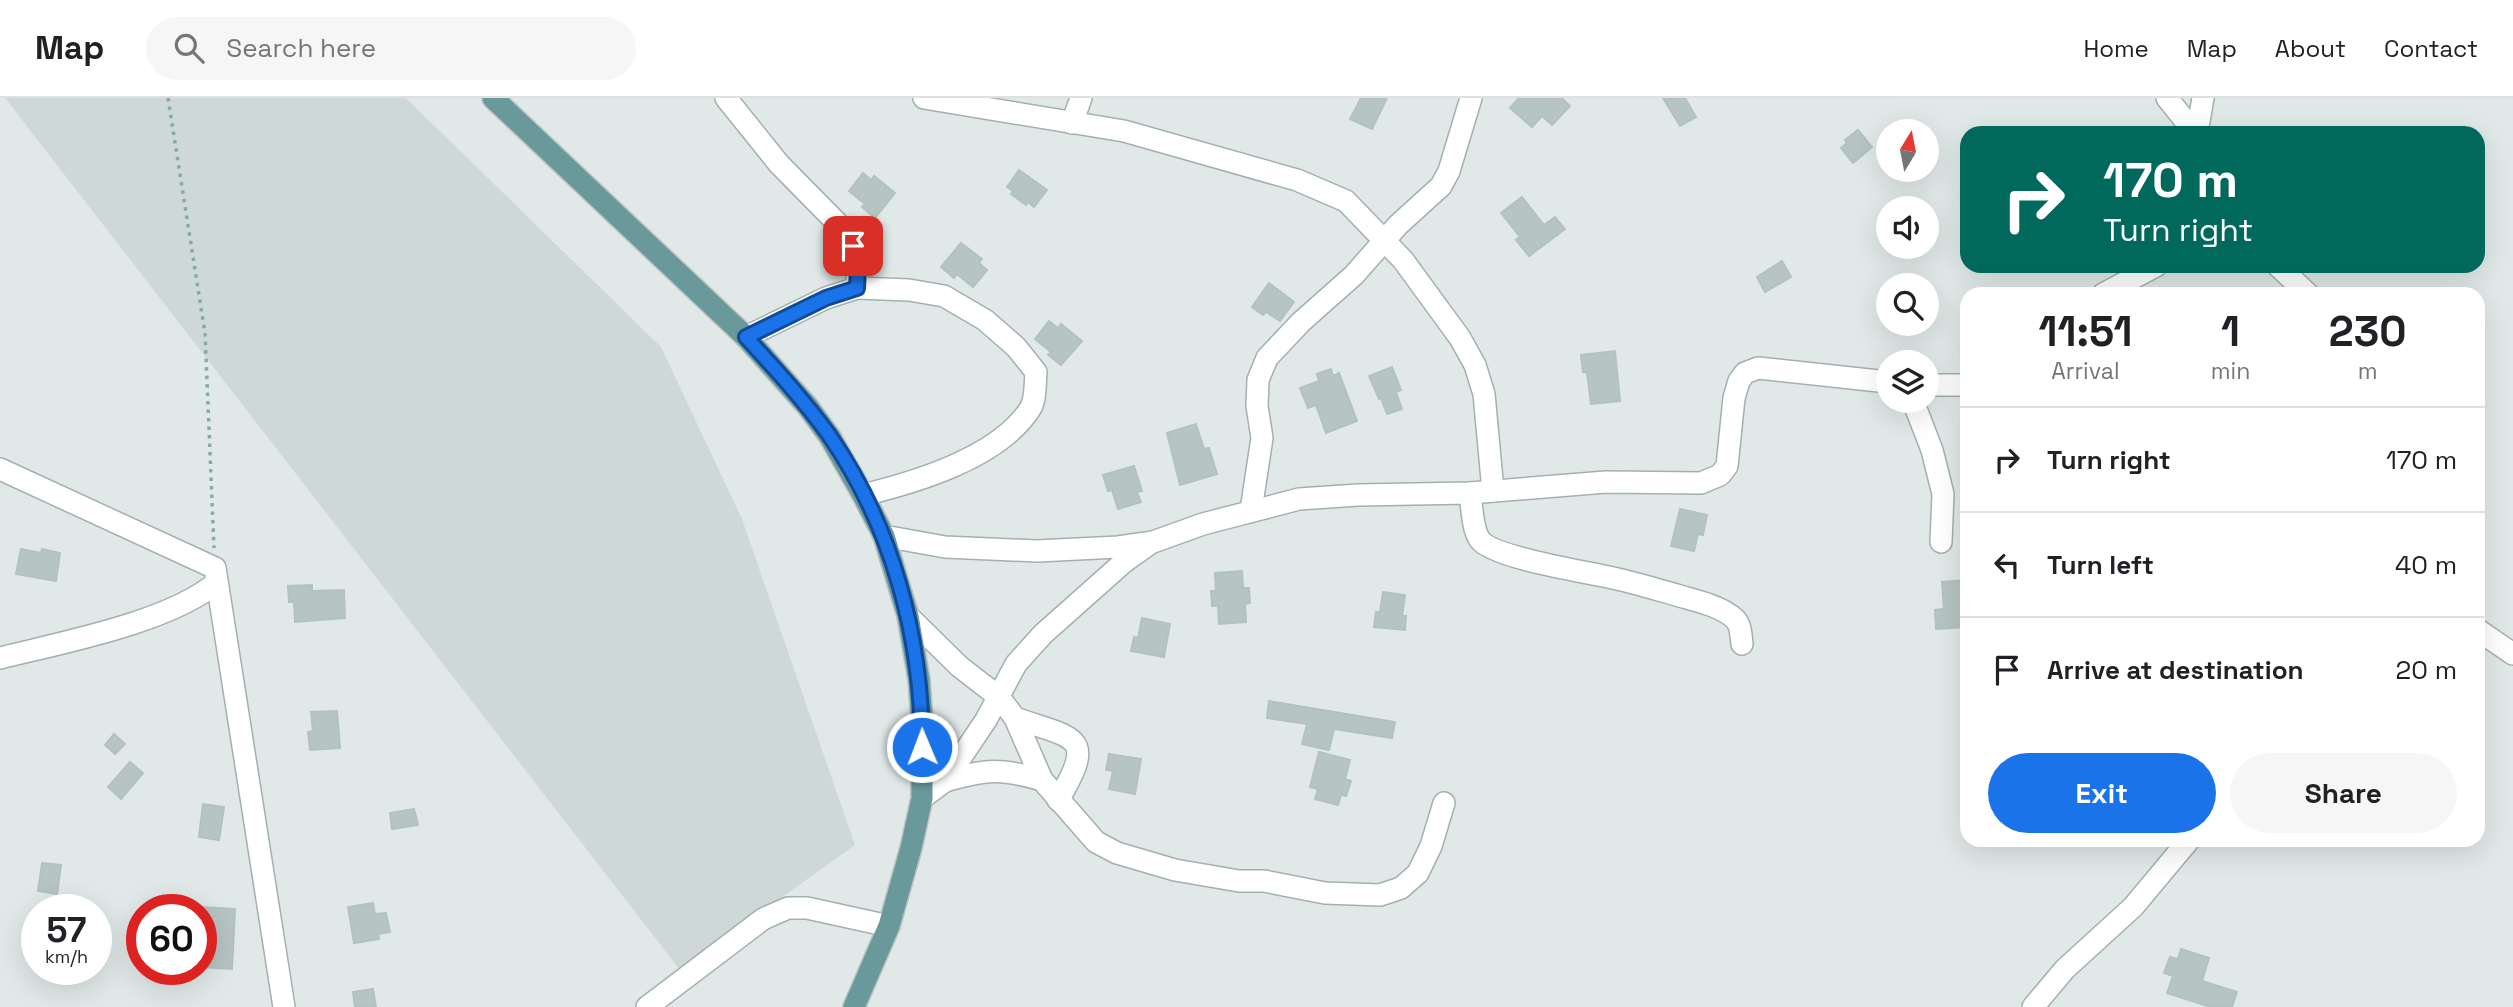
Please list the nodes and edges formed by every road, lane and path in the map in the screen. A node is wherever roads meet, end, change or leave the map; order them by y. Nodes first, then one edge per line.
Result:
1 (168, 98) edge
2 (493, 98) edge
3 (726, 98) edge
4 (924, 98) edge
5 (1082, 98) edge
6 (1471, 98) edge
7 (2167, 98) edge
8 (2203, 98) edge
9 (1072, 123) junction
10 (2190, 126) edge
11 (2197, 126) edge
12 (1383, 240) junction
13 (2143, 273) edge
14 (2286, 273) edge
15 (2116, 287) edge
16 (2300, 287) edge
17 (857, 288) junction
18 (746, 337) junction
19 (1876, 381) edge
20 (1939, 385) edge
21 (1960, 385) edge
22 (1918, 413) edge
23 (0, 469) edge
24 (1493, 491) junction
25 (1470, 493) junction
26 (863, 495) junction
27 (1251, 510) junction
28 (884, 536) junction
29 (1153, 542) junction
30 (1941, 542) dead end
31 (216, 575) junction
32 (908, 616) junction
33 (2485, 635) edge
34 (1742, 644) dead end
35 (2513, 654) edge
36 (0, 658) edge
37 (999, 697) junction
38 (1015, 718) junction
39 (1042, 780) junction
40 (945, 781) junction
41 (922, 798) junction
42 (1058, 800) junction
43 (1444, 803) dead end
44 (2183, 847) edge
45 (889, 926) junction
46 (284, 1007) edge
47 (647, 1007) edge
48 (854, 1007) edge
49 (2033, 1007) edge

1 - 31 path
2 - 18 main road
3 - 17 street
4 - 9 street
5 - 9 street
6 - 12 street
7 - 10 street
8 - 11 street
9 - 12 street
12 - 24 street
12 - 27 street
13 - 15 street
14 - 16 street
17 - 18 street
17 - 26 street
18 - 26 main road
19 - 24 street
20 - 21 street
22 - 30 street
23 - 31 street
24 - 25 street
25 - 27 street
25 - 34 street
26 - 28 main road
27 - 29 street
28 - 29 street
28 - 32 main road
29 - 37 street
31 - 36 street
31 - 46 street
32 - 37 street
32 - 41 main road
33 - 35 street
37 - 38 street
37 - 40 street
38 - 39 street
38 - 42 street
39 - 40 street
39 - 42 street
40 - 41 street
41 - 45 main road
42 - 43 street
44 - 49 street
45 - 47 street
45 - 48 main road

